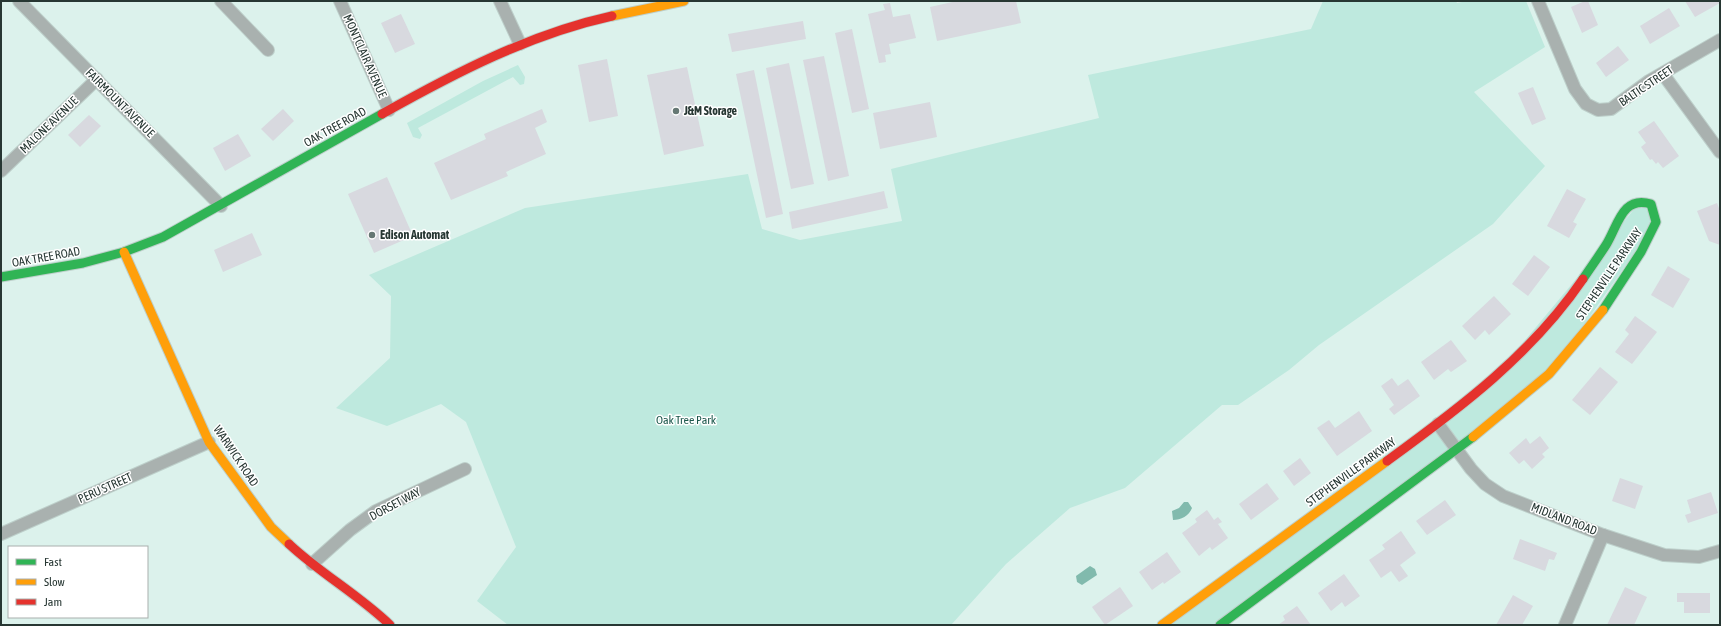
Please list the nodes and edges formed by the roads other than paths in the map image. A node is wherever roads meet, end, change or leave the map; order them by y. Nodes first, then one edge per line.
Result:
1 (19, 1) edge
2 (221, 1) edge
3 (340, 1) edge
4 (500, 1) edge
5 (684, 1) edge
6 (1538, 1) edge
7 (661, 3) edge
8 (1720, 40) edge
9 (520, 44) junction
10 (268, 50) dead end
11 (1663, 74) junction
12 (96, 79) junction
13 (389, 110) junction
14 (1720, 152) edge
15 (1, 171) edge
16 (221, 206) junction
17 (124, 252) junction
18 (1, 277) edge
19 (1438, 424) junction
20 (209, 442) junction
21 (1457, 450) junction
22 (465, 469) dead end
23 (1, 534) edge
24 (1603, 535) junction
25 (1720, 551) edge
26 (312, 564) junction
27 (390, 625) edge
28 (1162, 625) edge
29 (1220, 625) edge
30 (1565, 625) edge

1 - 12 street, FAIRMOUNT AVENUE
2 - 10 street
3 - 13 street, MONTCLAIR AVENUE
4 - 9 street
5 - 7 street, OAK TREE ROAD
6 - 11 street, BALTIC STREET
7 - 9 street, OAK TREE ROAD
8 - 11 street, BALTIC STREET
9 - 13 street, OAK TREE ROAD
11 - 14 street
12 - 15 street, MALONE AVENUE
12 - 16 street, FAIRMOUNT AVENUE
13 - 16 street, OAK TREE ROAD
16 - 17 street, OAK TREE ROAD
17 - 18 street, OAK TREE ROAD
17 - 20 street, WARWICK ROAD
19 - 21 street, MIDLAND ROAD
19 - 21 street, STEPHENVILLE PARKWAY
19 - 28 street, STEPHENVILLE PARKWAY
20 - 23 street, PERU STREET
20 - 26 street, WARWICK ROAD
21 - 24 street, MIDLAND ROAD
21 - 29 street, STEPHENVILLE PARKWAY
22 - 26 street, DORSET WAY
24 - 25 street, MIDLAND ROAD
24 - 30 street
26 - 27 street, WARWICK ROAD

